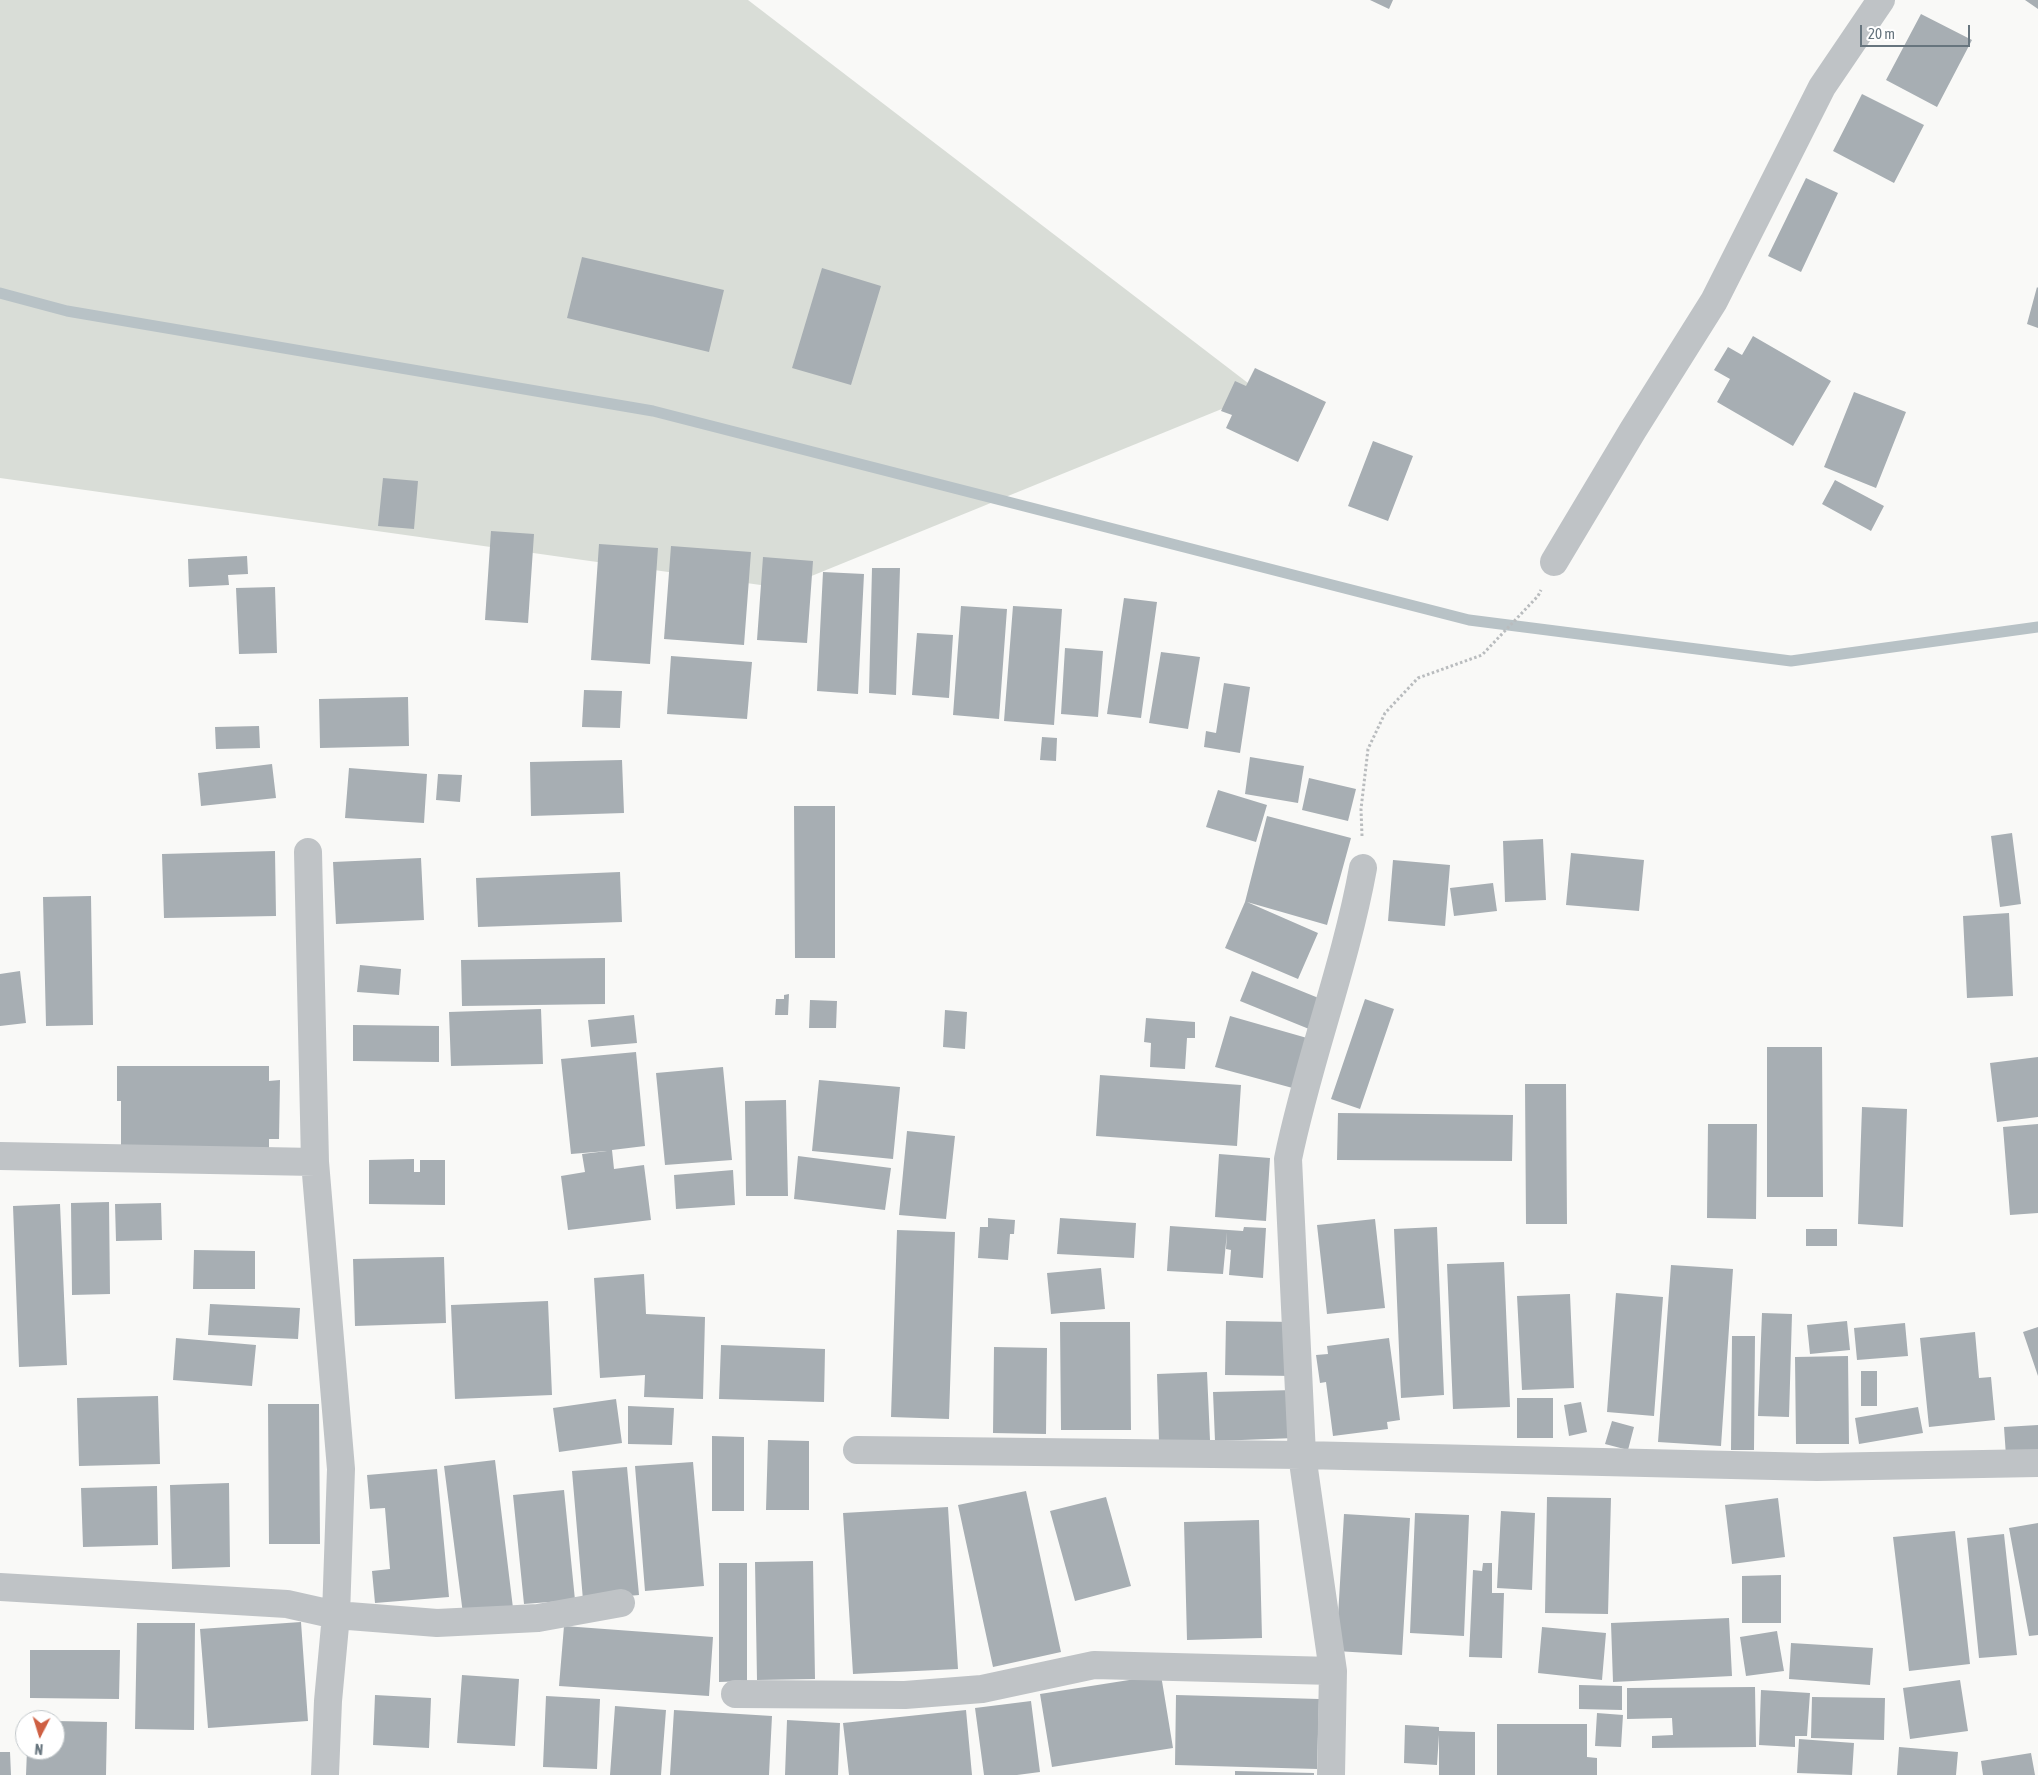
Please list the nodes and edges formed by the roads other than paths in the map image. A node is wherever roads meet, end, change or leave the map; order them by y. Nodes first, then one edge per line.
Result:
1 (1881, 0) edge
2 (1554, 562) road end
3 (308, 852) dead end
4 (1363, 868) road end
5 (0, 1156) edge
6 (315, 1162) junction
7 (857, 1450) dead end
8 (1302, 1455) junction
9 (2038, 1463) edge
10 (0, 1587) edge
11 (621, 1603) dead end
12 (336, 1615) junction
13 (1333, 1671) junction
14 (736, 1694) dead end
15 (325, 1775) edge
16 (1331, 1775) edge

1 - 2 street
3 - 6 street
4 - 8 street
5 - 6 street
6 - 12 street
7 - 8 street
8 - 9 street
8 - 13 street
10 - 12 street
11 - 12 street
12 - 15 street
13 - 14 street
13 - 16 street

